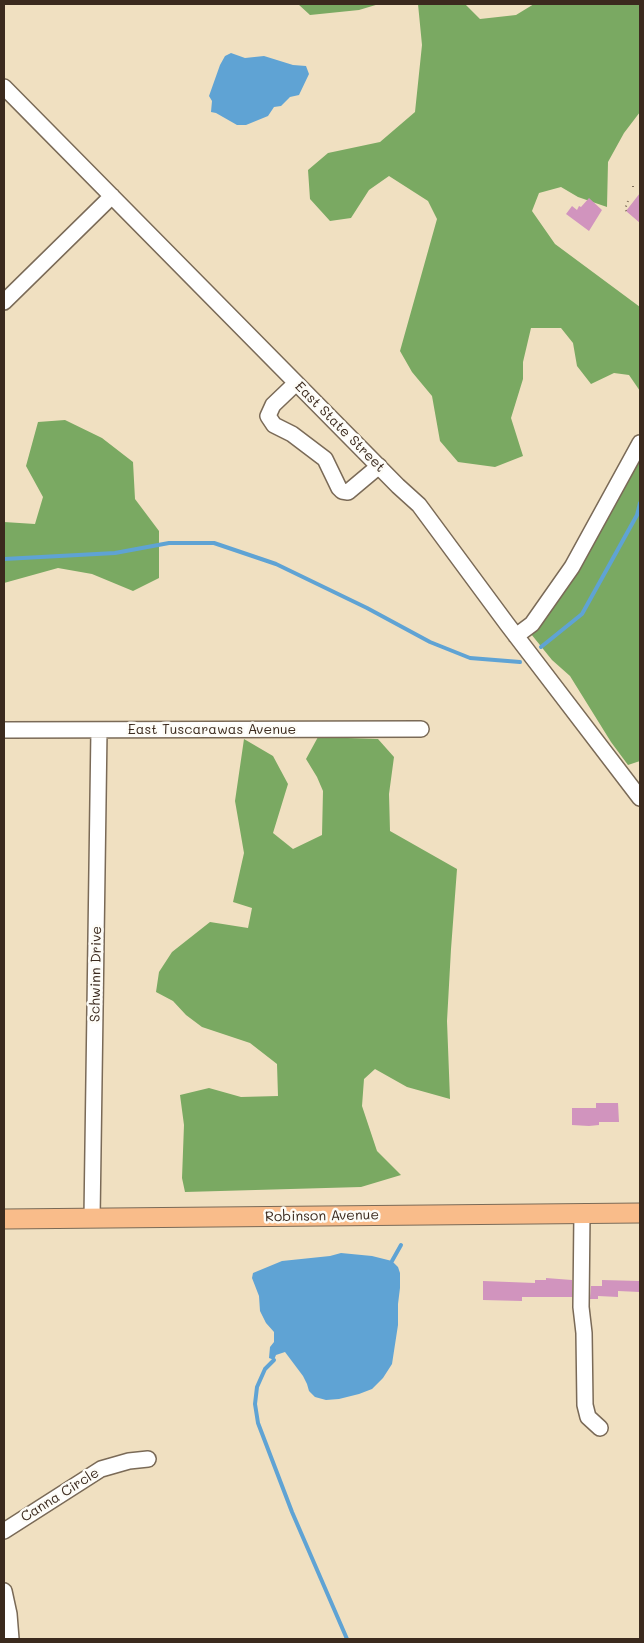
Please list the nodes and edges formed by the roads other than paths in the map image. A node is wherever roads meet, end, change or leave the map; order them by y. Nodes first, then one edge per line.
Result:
1 (4, 87) edge
2 (112, 196) junction
3 (4, 302) edge
4 (296, 383) junction
5 (640, 443) edge
6 (379, 466) junction
7 (516, 636) junction
8 (421, 729) dead end
9 (4, 730) edge
10 (99, 730) junction
11 (640, 798) edge
12 (582, 1213) junction
13 (640, 1213) edge
14 (92, 1218) junction
15 (4, 1219) edge
16 (600, 1428) dead end
17 (148, 1459) dead end
18 (4, 1531) edge
19 (4, 1591) edge
20 (11, 1639) edge

1 - 2 street, East State Street
2 - 3 street
2 - 4 street, East State Street
4 - 6 street, East State Street
4 - 6 street
5 - 7 street
6 - 7 street, East State Street
7 - 11 street, East State Street
8 - 10 street, East Tuscarawas Avenue
9 - 10 street, East Tuscarawas Avenue
10 - 14 street, Schwinn Drive
12 - 13 main road, Robinson Avenue
12 - 14 main road, Robinson Avenue
12 - 16 street
14 - 15 main road, Robinson Avenue
17 - 18 street, Canna Circle
19 - 20 street

